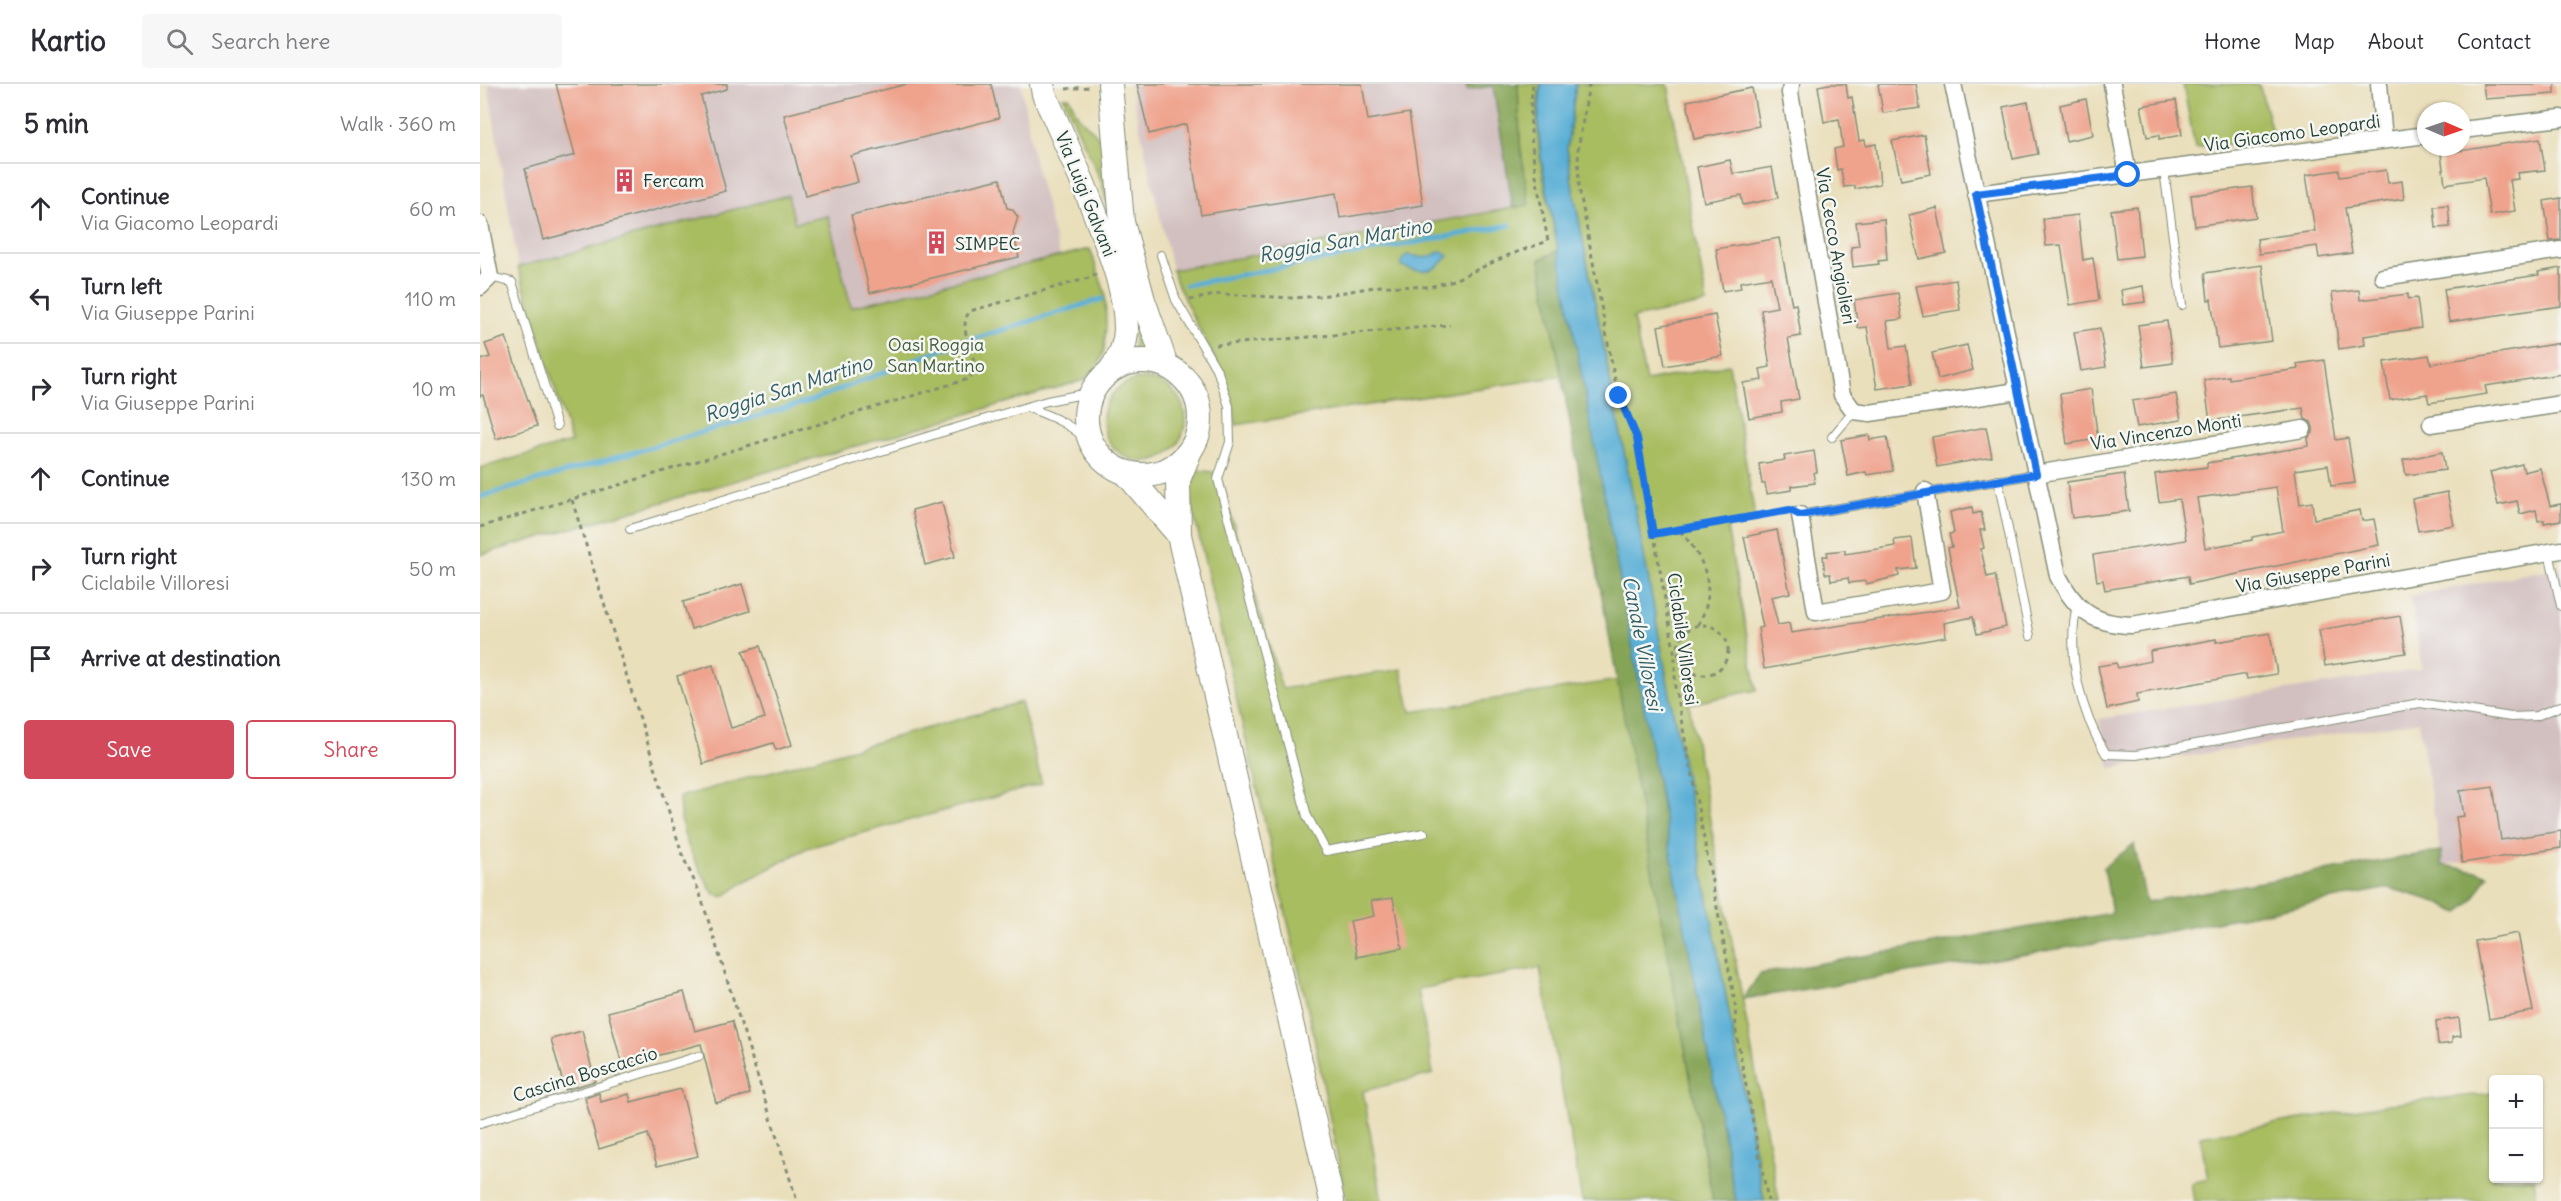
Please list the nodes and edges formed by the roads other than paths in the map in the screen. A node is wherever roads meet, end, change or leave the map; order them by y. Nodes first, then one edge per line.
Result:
1 (1042, 84) edge
2 (1110, 84) edge
3 (1791, 84) edge
4 (1953, 84) edge
5 (2112, 84) edge
6 (2379, 84) edge
7 (2561, 118) edge
8 (2471, 129) edge
9 (2417, 136) edge
10 (2384, 140) junction
11 (2164, 170) junction
12 (2128, 175) junction
13 (1976, 194) junction
14 (480, 224) edge
15 (2561, 250) edge
16 (1161, 255) dead end
17 (2383, 277) dead end
18 (485, 282) edge
19 (1133, 303) junction
20 (2182, 305) dead end
21 (1166, 365) junction
22 (1110, 371) junction
23 (1094, 389) junction
24 (2018, 391) junction
25 (2561, 404) edge
26 (1029, 408) junction
27 (1854, 411) junction
28 (2431, 424) dead end
29 (557, 426) dead end
30 (2303, 429) dead end
31 (1832, 437) dead end
32 (1092, 445) junction
33 (1189, 453) junction
34 (1126, 473) junction
35 (2036, 474) junction
36 (1998, 480) junction
37 (1926, 491) junction
38 (1800, 515) joint
39 (630, 529) dead end
40 (1179, 535) junction
41 (2555, 551) edge
42 (2077, 605) junction
43 (2561, 606) edge
44 (2030, 636) dead end
45 (2561, 706) edge
46 (1424, 833) dead end
47 (699, 1056) dead end
48 (480, 1123) edge
49 (1332, 1201) edge

1 - 19 main road, Via Luigi Galvani
2 - 19 main road, Via Luigi Galvani
3 - 27 street, Via Cecco Angiolieri
4 - 13 street, Via Giuseppe Parini
5 - 12 street
6 - 10 street
7 - 8 street
9 - 10 street, Via Giacomo Leopardi
10 - 11 street, Via Giacomo Leopardi
11 - 12 street, Via Giacomo Leopardi
11 - 20 lane
12 - 13 street, Via Giacomo Leopardi
13 - 24 street, Via Giuseppe Parini
14 - 18 street
15 - 17 street
16 - 46 lane
18 - 29 lane
19 - 21 main road
19 - 22 main road
21 - 22 main road
21 - 33 main road
22 - 23 main road
23 - 26 lane
23 - 32 main road
24 - 27 street
24 - 35 street, Via Giuseppe Parini
25 - 28 street
26 - 32 lane
26 - 39 lane
27 - 31 lane
30 - 35 street, Via Vincenzo Monti
32 - 34 main road
33 - 34 main road
33 - 40 main road
34 - 40 main road
35 - 36 lane
35 - 42 street, Via Giuseppe Parini
36 - 37 lane
36 - 44 lane
37 - 38 lane
37 - 38 street
40 - 49 main road
41 - 42 street, Via Giuseppe Parini
41 - 43 lane
42 - 45 lane
47 - 48 lane, Cascina Boscaccio

